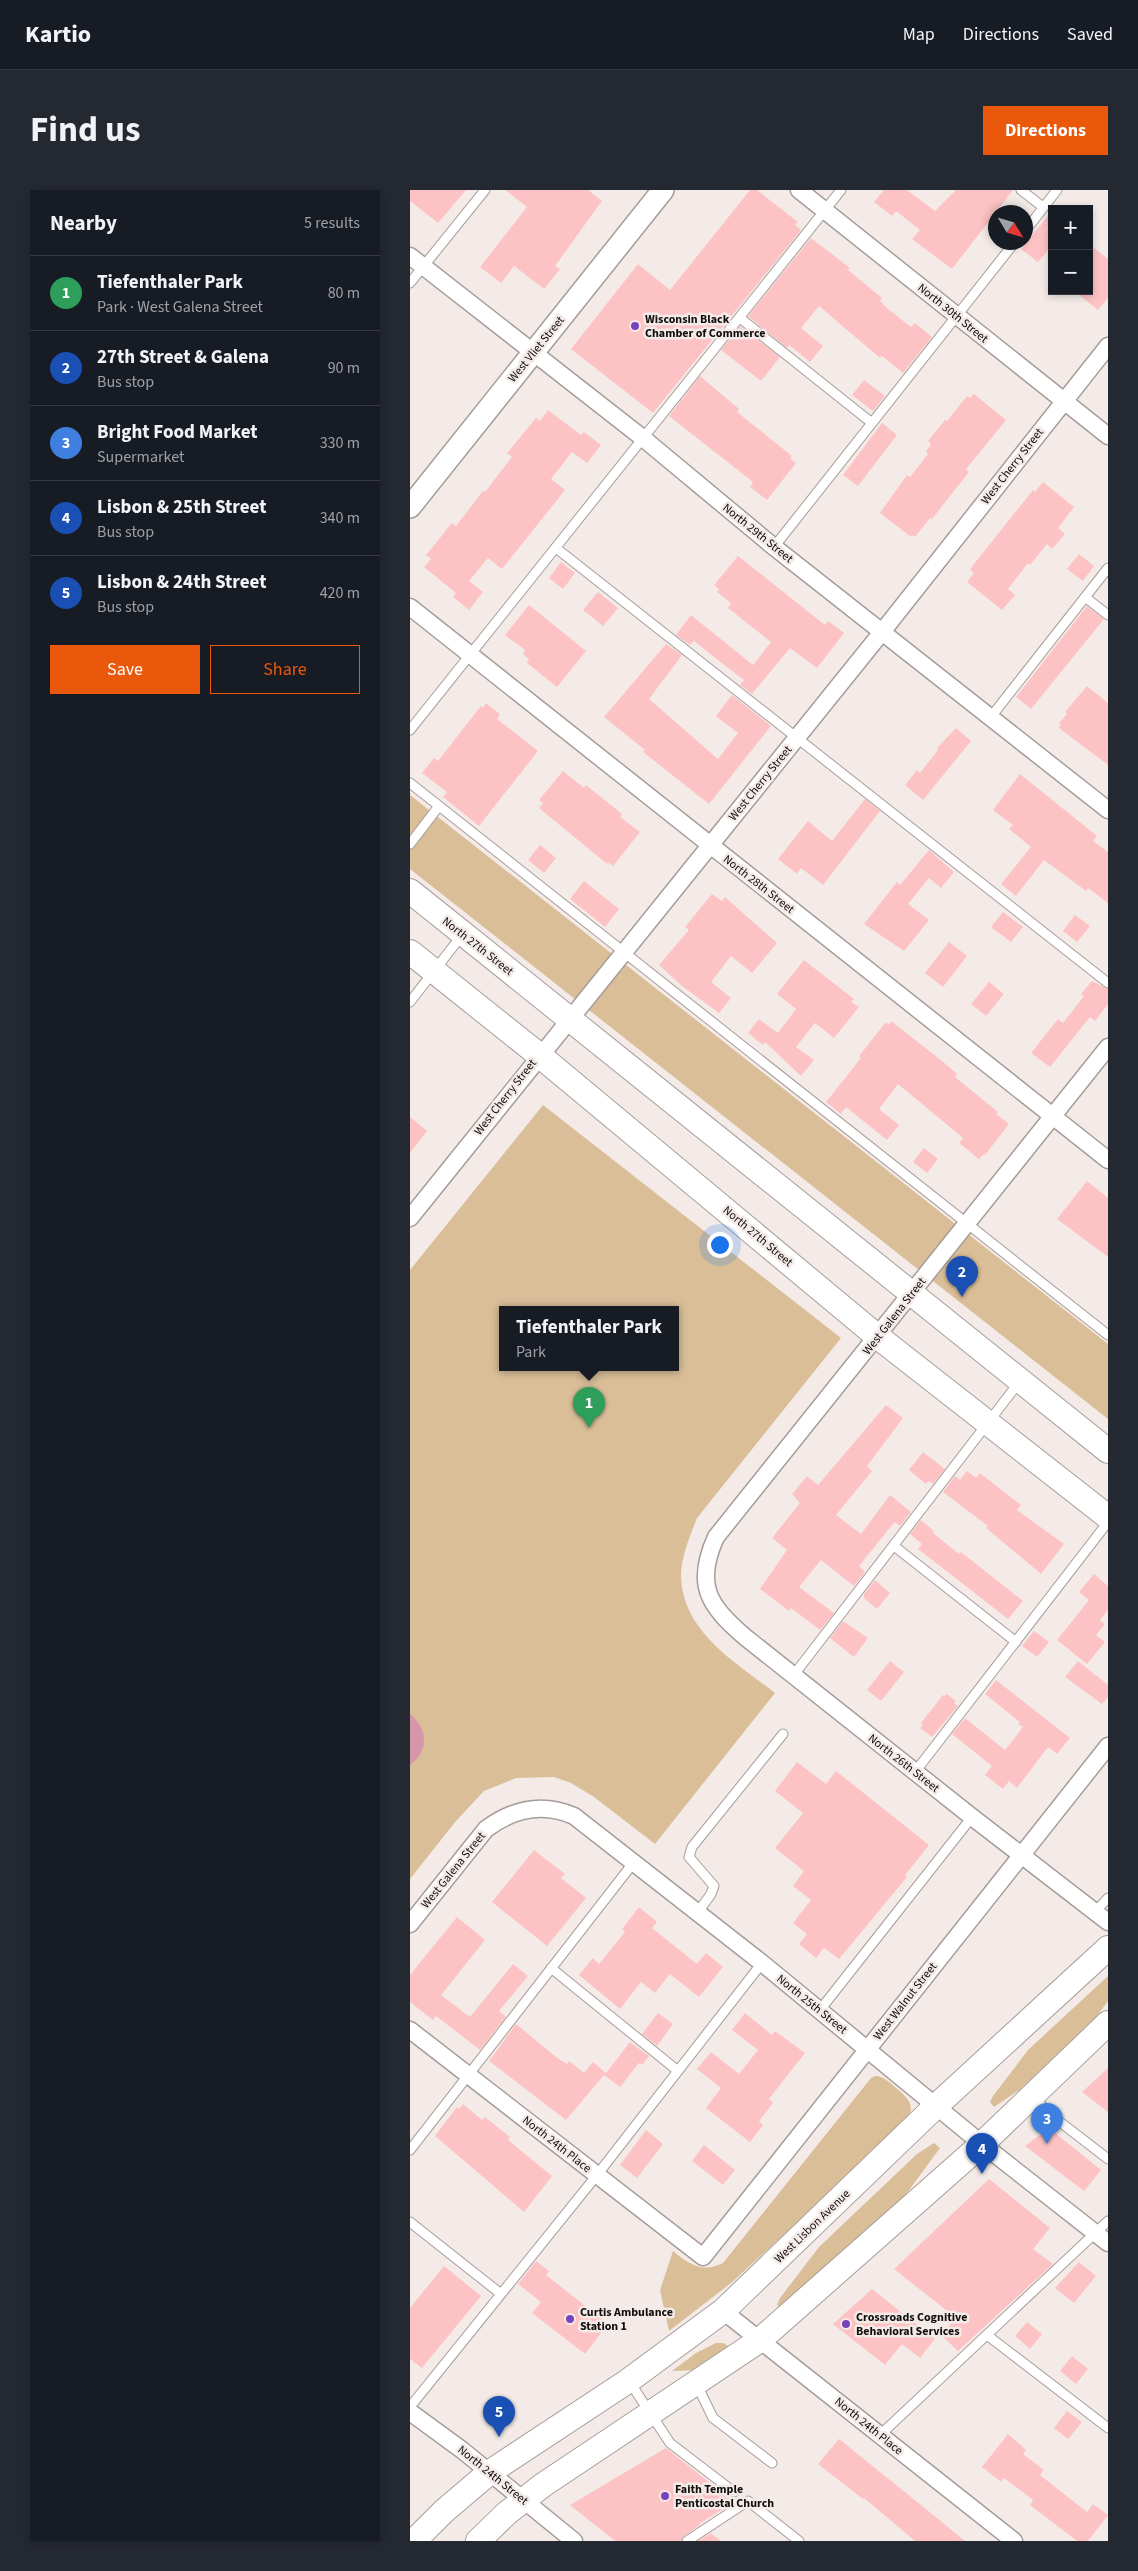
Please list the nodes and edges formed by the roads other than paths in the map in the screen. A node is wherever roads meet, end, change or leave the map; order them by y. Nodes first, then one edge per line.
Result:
1 (485, 190) edge
2 (663, 190) edge
3 (799, 190) edge
4 (841, 190) edge
5 (1021, 190) edge
6 (1057, 190) edge
7 (1043, 207) junction
8 (825, 210) junction
9 (1033, 221) edge
10 (1009, 250) edge
11 (410, 256) edge
12 (424, 266) junction
13 (410, 283) edge
14 (957, 316) junction
15 (740, 318) junction
16 (1108, 346) edge
17 (533, 353) junction
18 (1064, 401) junction
19 (872, 423) junction
20 (1108, 436) edge
21 (644, 439) junction
22 (410, 507) edge
23 (774, 547) junction
24 (556, 548) junction
25 (1108, 568) edge
26 (1085, 597) junction
27 (410, 607) edge
28 (1108, 615) edge
29 (882, 632) junction
30 (470, 654) junction
31 (990, 718) junction
32 (410, 730) edge
33 (798, 736) junction
34 (410, 783) edge
35 (439, 806) junction
36 (1108, 810) edge
37 (410, 844) edge
38 (710, 845) junction
39 (410, 892) edge
40 (463, 934) junction
41 (410, 952) edge
42 (624, 953) junction
43 (435, 972) junction
44 (1108, 983) edge
45 (410, 1002) edge
46 (570, 1019) junction
47 (1108, 1047) edge
48 (539, 1055) junction
49 (1053, 1116) junction
50 (1108, 1160) edge
51 (410, 1218) edge
52 (966, 1225) junction
53 (912, 1294) junction
54 (1108, 1335) edge
55 (878, 1337) junction
56 (1020, 1380) junction
57 (988, 1423) junction
58 (1108, 1451) edge
59 (1108, 1517) edge
60 (1108, 1522) edge
61 (894, 1546) junction
62 (709, 1596) joint
63 (1016, 1642) junction
64 (793, 1676) junction
65 (783, 1734) dead end
66 (1108, 1746) edge
67 (915, 1772) junction
68 (528, 1809) joint
69 (972, 1818) junction
70 (1020, 1855) junction
71 (634, 1862) junction
72 (1108, 1898) edge
73 (698, 1912) junction
74 (1102, 1917) edge
75 (410, 1924) edge
76 (1108, 1948) edge
77 (762, 1963) junction
78 (551, 1968) junction
79 (820, 2010) junction
80 (1108, 2023) edge
81 (410, 2030) edge
82 (867, 2049) junction
83 (678, 2071) junction
84 (468, 2075) junction
85 (1032, 2096) junction
86 (936, 2106) junction
87 (982, 2144) junction
88 (410, 2150) edge
89 (1108, 2159) edge
90 (597, 2175) junction
91 (1108, 2221) edge
92 (410, 2222) edge
93 (1102, 2238) edge
94 (704, 2257) joint
95 (501, 2294) junction
96 (724, 2311) junction
97 (987, 2335) junction
98 (760, 2340) junction
99 (628, 2380) junction
100 (696, 2382) junction
101 (410, 2407) edge
102 (410, 2412) edge
103 (649, 2413) junction
104 (1108, 2428) edge
105 (880, 2435) junction
106 (772, 2463) dead end
107 (490, 2472) junction
108 (734, 2492) dead end
109 (523, 2500) junction
110 (414, 2541) edge
111 (478, 2541) edge
112 (574, 2541) edge
113 (686, 2541) edge
114 (799, 2541) edge
115 (1014, 2541) edge

1 - 12 lane
2 - 17 street, West Vliet Street
3 - 8 street, North 30th Street
4 - 8 lane
5 - 7 lane
6 - 7 lane
7 - 9 lane
8 - 14 street, North 30th Street
8 - 15 lane
10 - 14 lane
11 - 12 street, North 29th Street
12 - 13 lane
12 - 17 street, North 29th Street
14 - 18 street, North 30th Street
14 - 19 lane
15 - 19 lane
15 - 21 lane
16 - 18 street, West Cherry Street
17 - 21 street, North 29th Street
17 - 22 street, West Vliet Street
18 - 20 street, North 30th Street
18 - 29 street, West Cherry Street
19 - 23 lane
21 - 23 street, North 29th Street
21 - 24 lane
23 - 29 street, North 29th Street
24 - 30 lane
24 - 33 lane
25 - 26 lane
26 - 28 lane
26 - 31 lane
27 - 30 street, North 28th Street
29 - 31 street, North 29th Street
29 - 33 street, West Cherry Street
30 - 32 lane
30 - 38 street, North 28th Street
31 - 36 street, North 29th Street
33 - 38 street, West Cherry Street
33 - 44 lane
34 - 35 lane
35 - 37 lane
35 - 42 lane
38 - 42 street, West Cherry Street
38 - 49 street, North 28th Street
39 - 40 main road, North 27th Street
40 - 43 lane
40 - 46 main road, North 27th Street
41 - 43 main road, North 27th Street
42 - 46 street, West Cherry Street
42 - 52 lane
43 - 45 lane
43 - 48 main road, North 27th Street
46 - 48 street, West Cherry Street
46 - 53 main road, North 27th Street
47 - 49 street, West Galena Street
48 - 51 street, West Cherry Street
48 - 55 main road, North 27th Street
49 - 50 street, North 28th Street
49 - 52 street, West Galena Street
52 - 53 street, West Galena Street
52 - 54 lane
53 - 55 street, West Galena Street
53 - 56 main road, North 27th Street
55 - 57 main road, North 27th Street
55 - 62 street, West Galena Street
56 - 57 lane
56 - 58 main road, North 27th Street
57 - 59 main road, North 27th Street
57 - 61 lane
60 - 63 lane
61 - 63 lane
61 - 64 lane
62 - 64 street, North 26th Street
63 - 67 lane
64 - 67 street, North 26th Street
65 - 73 lane
66 - 70 street, West Walnut Street
67 - 69 street, North 26th Street
68 - 71 street, North 25th Street
68 - 75 street, West Galena Street
69 - 70 street, North 26th Street
69 - 79 lane
70 - 74 street, North 26th Street
70 - 82 street, West Walnut Street
71 - 73 street, North 25th Street
71 - 78 lane
72 - 74 lane
73 - 77 street, North 25th Street
76 - 86 main road, West Lisbon Avenue
77 - 79 street, North 25th Street
77 - 83 lane
78 - 83 lane
78 - 84 lane
79 - 82 street, North 25th Street
80 - 85 main road
81 - 84 street, North 24th Place
82 - 86 street, North 25th Street
82 - 94 street, West Walnut Street
83 - 90 lane
84 - 88 lane
84 - 90 street, North 24th Place
85 - 87 main road
85 - 89 lane
86 - 87 street, North 25th Street
86 - 96 main road, West Lisbon Avenue
87 - 93 street, North 25th Street
87 - 98 main road
90 - 94 street, North 24th Place
90 - 95 lane
91 - 93 lane
92 - 95 lane
93 - 97 lane
95 - 101 lane
96 - 98 street, North 24th Place
96 - 99 main road, West Lisbon Avenue
97 - 104 lane
97 - 105 lane
98 - 100 main road
98 - 105 street, North 24th Place
99 - 103 lane
99 - 107 main road, West Lisbon Avenue
100 - 103 main road
100 - 106 lane
102 - 107 street, North 24th Street
103 - 108 lane
103 - 109 main road
105 - 115 street, North 24th Place
107 - 109 street, North 24th Street
107 - 110 main road
109 - 111 main road
109 - 112 street, North 24th Street
113 - 114 lane

